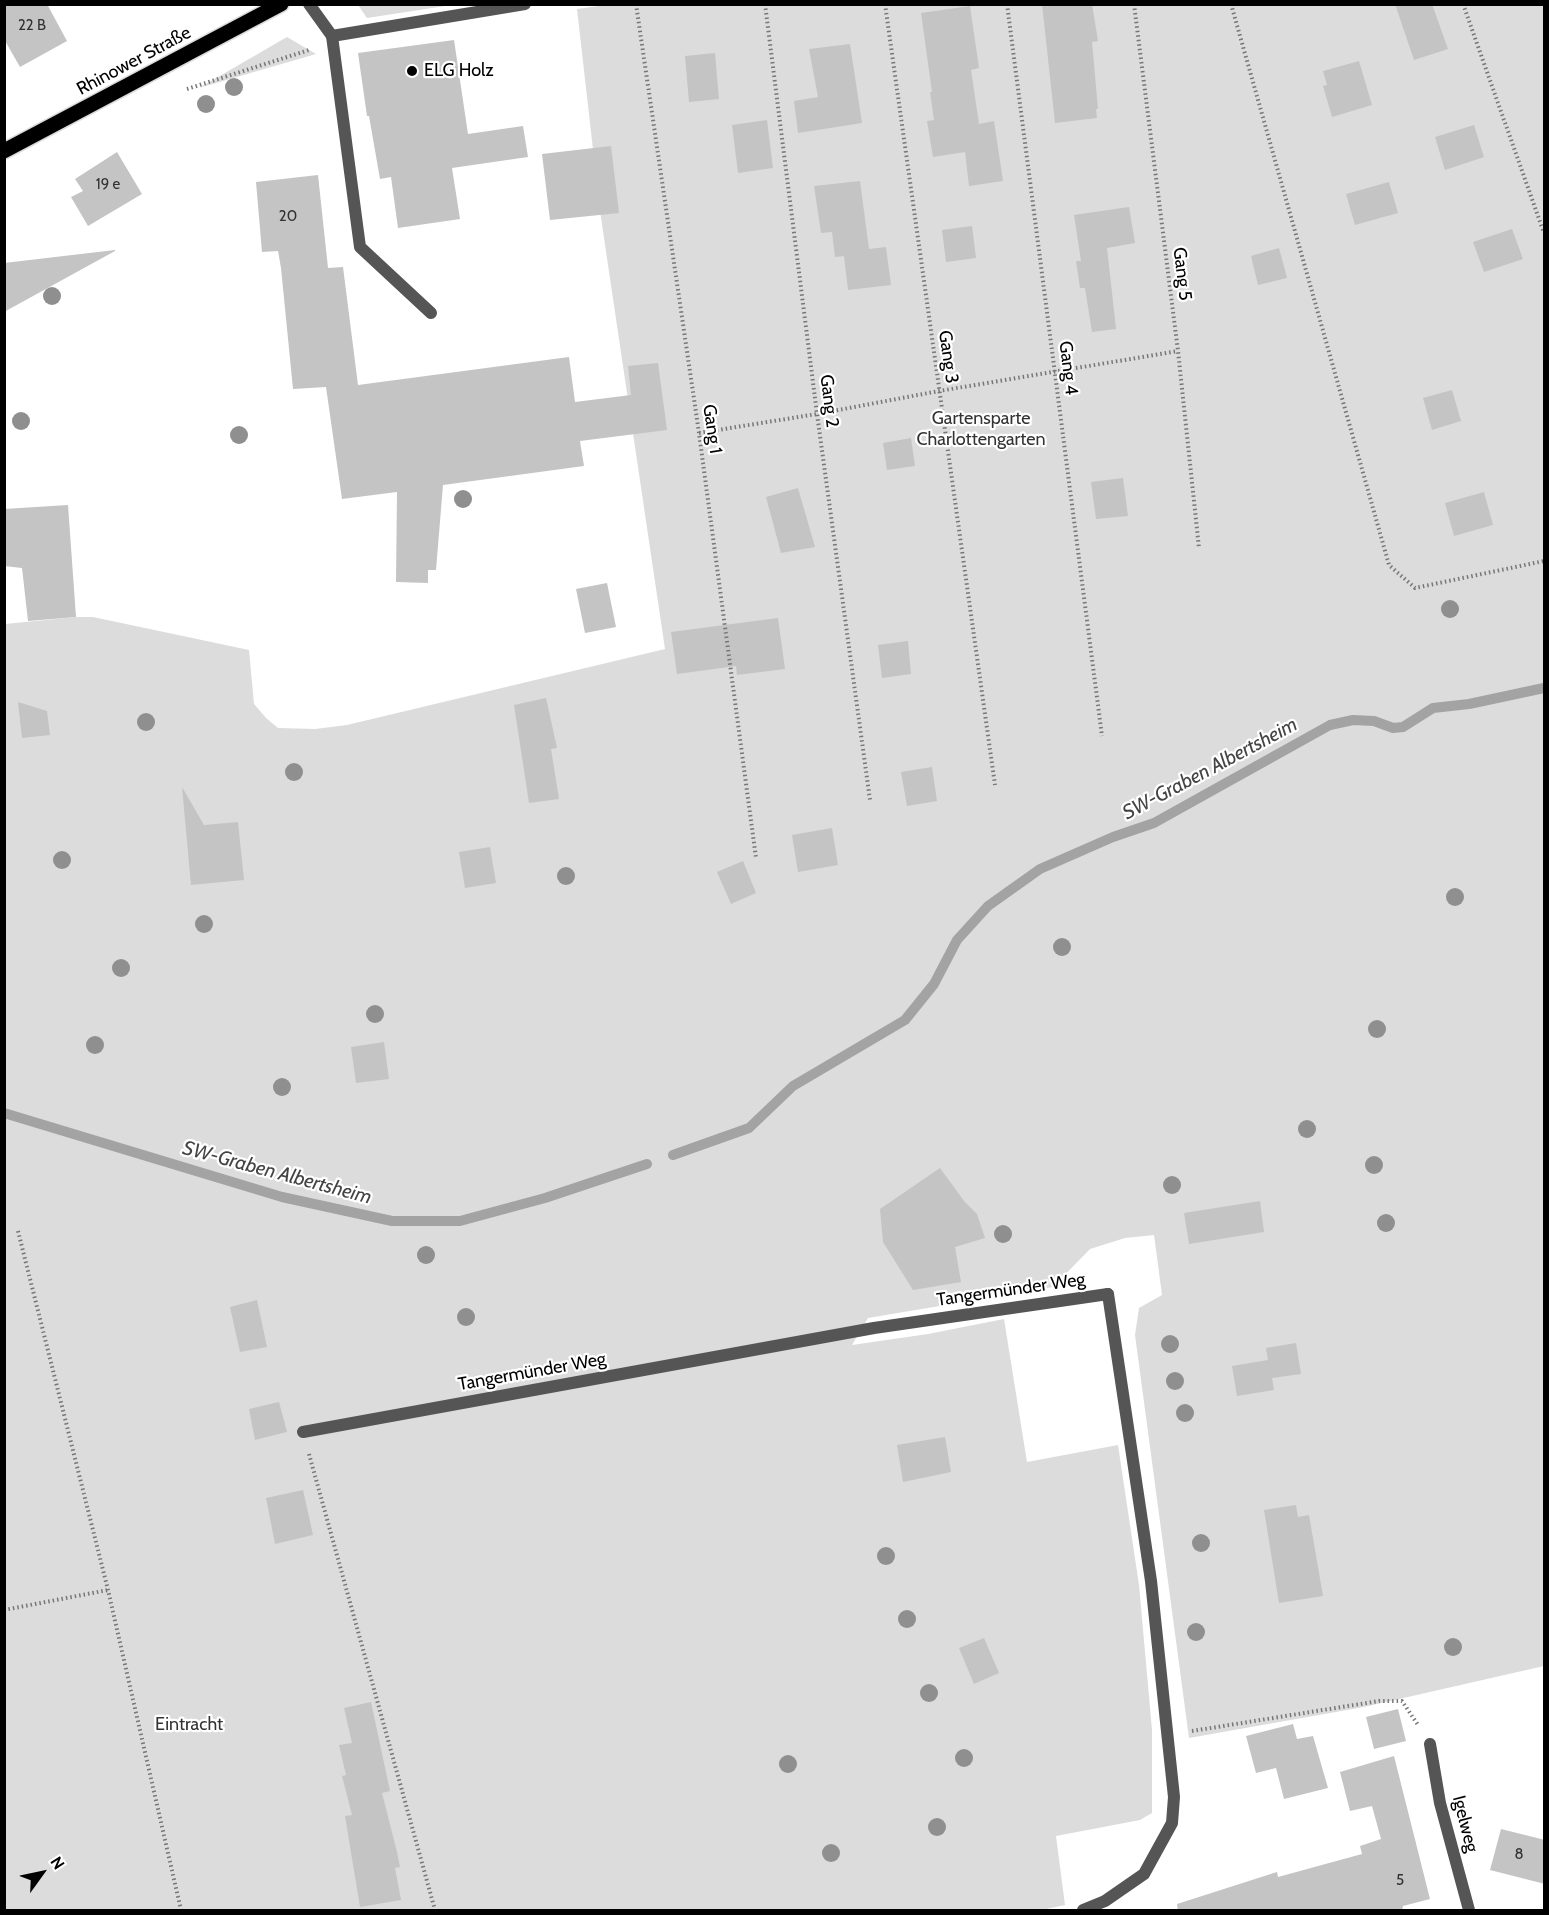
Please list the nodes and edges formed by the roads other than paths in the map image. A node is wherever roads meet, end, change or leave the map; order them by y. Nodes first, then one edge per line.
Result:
1 (281, 4) edge
2 (309, 4) edge
3 (525, 4) edge
4 (332, 36) junction
5 (4, 150) edge
6 (431, 313) dead end
7 (303, 1432) road end
8 (1430, 1744) road end
9 (1083, 1911) edge
10 (1469, 1911) edge

1 - 5 main road, Rhinower Straße
2 - 4 street
3 - 4 street
4 - 6 street
7 - 9 street, Tangermünder Weg
8 - 10 street, Igelweg

